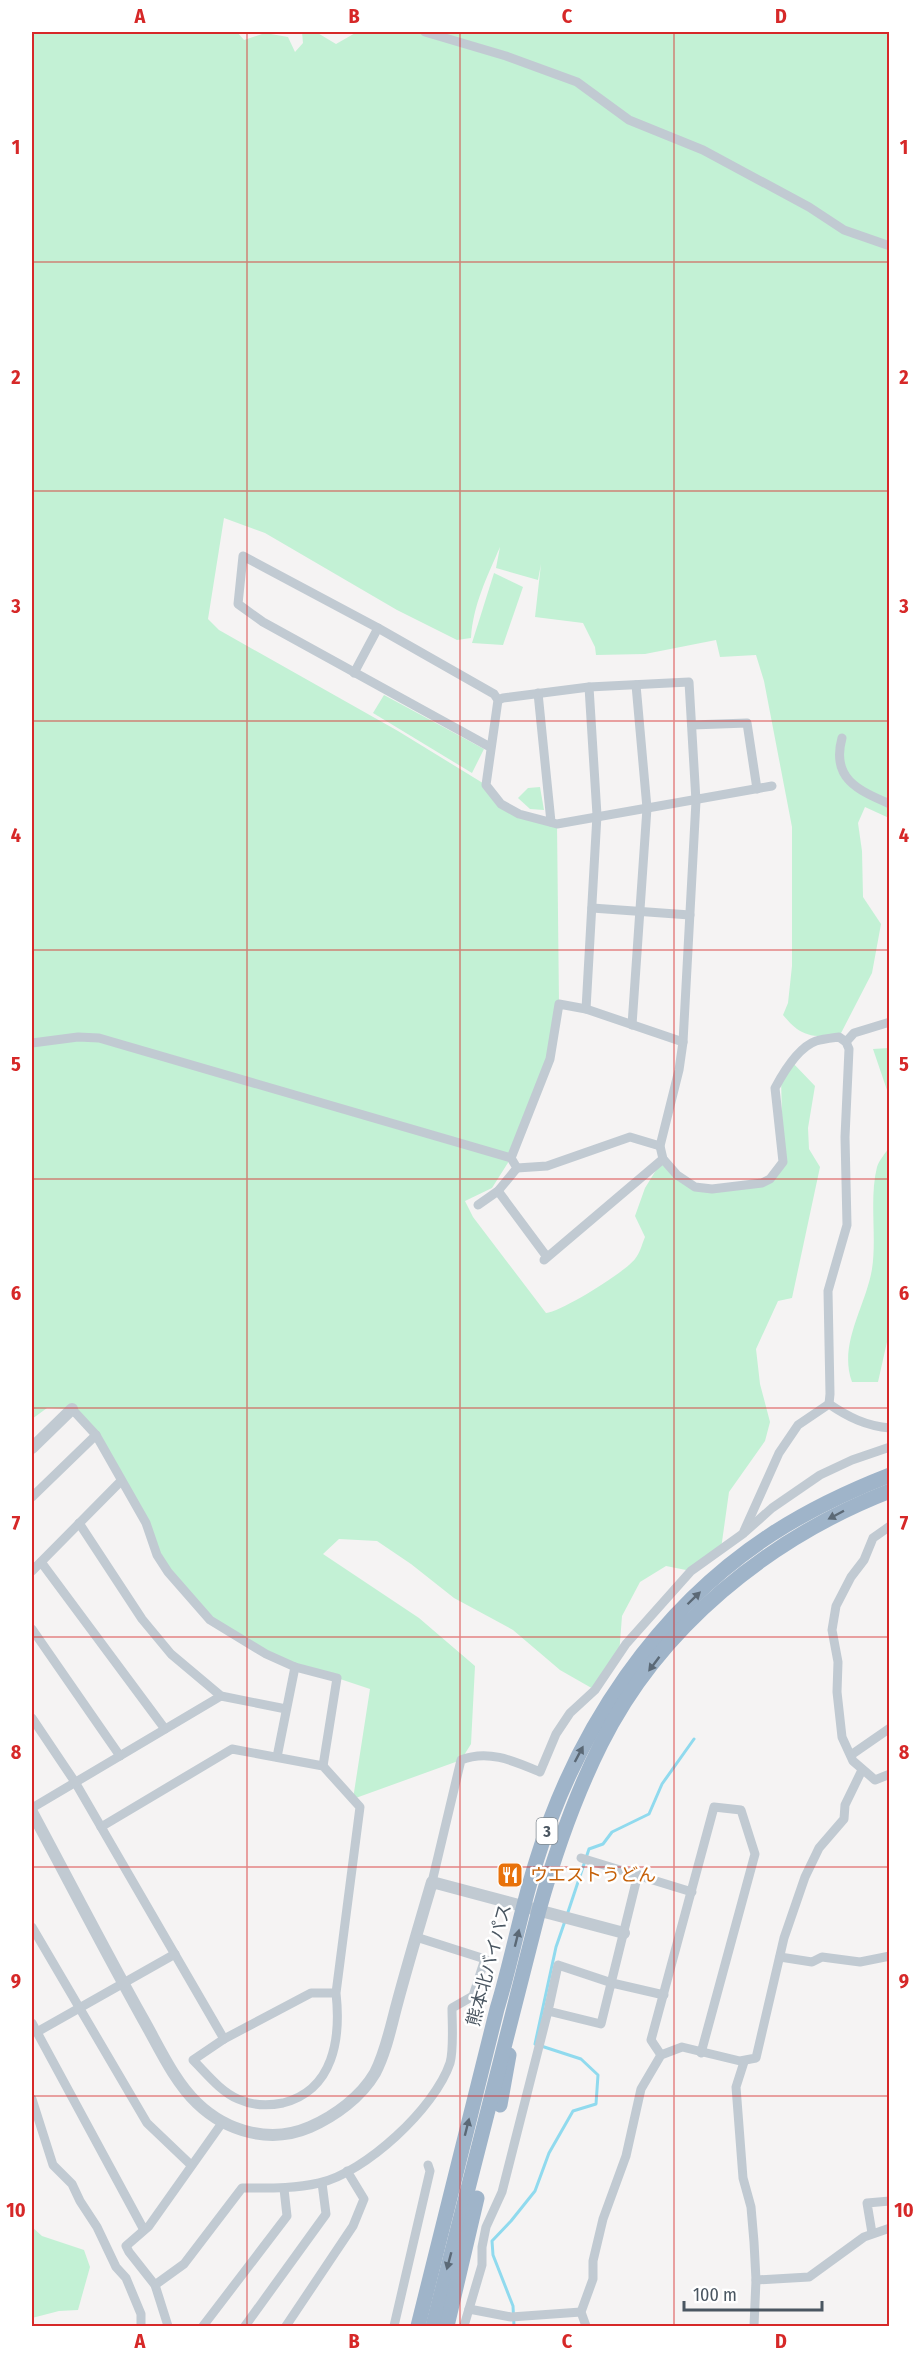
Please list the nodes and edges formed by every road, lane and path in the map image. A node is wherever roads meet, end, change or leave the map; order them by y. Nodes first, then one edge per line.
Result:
1 (425, 32) edge
2 (890, 246) edge
3 (378, 628) junction
4 (354, 673) junction
5 (636, 685) junction
6 (588, 687) junction
7 (538, 693) junction
8 (498, 700) junction
9 (692, 725) junction
10 (842, 738) dead end
11 (490, 747) junction
12 (772, 786) dead end
13 (757, 789) junction
14 (696, 801) junction
15 (890, 804) edge
16 (647, 808) junction
17 (597, 815) junction
18 (551, 822) junction
19 (592, 908) junction
20 (640, 911) junction
21 (690, 915) junction
22 (586, 1009) junction
23 (890, 1022) edge
24 (632, 1025) junction
25 (683, 1042) junction
26 (846, 1042) junction
27 (32, 1043) edge
28 (660, 1146) junction
29 (511, 1158) junction
30 (663, 1160) junction
31 (517, 1168) junction
32 (498, 1191) junction
33 (478, 1205) dead end
34 (829, 1404) junction
35 (72, 1409) joint
36 (890, 1428) edge
37 (96, 1435) junction
38 (890, 1447) edge
39 (32, 1448) edge
40 (890, 1475) edge
41 (120, 1482) junction
42 (890, 1491) edge
43 (32, 1497) edge
44 (79, 1523) junction
45 (890, 1526) edge
46 (744, 1533) junction
47 (41, 1562) junction
48 (32, 1571) edge
49 (32, 1629) edge
50 (295, 1667) junction
51 (221, 1696) junction
52 (286, 1709) junction
53 (32, 1718) edge
54 (890, 1728) edge
55 (165, 1729) junction
56 (850, 1755) junction
57 (120, 1756) junction
58 (277, 1757) junction
59 (323, 1766) junction
60 (862, 1770) junction
61 (890, 1774) edge
62 (75, 1782) junction
63 (32, 1810) edge
64 (101, 1827) junction
65 (581, 1858) dead end
66 (638, 1874) junction
67 (432, 1882) junction
68 (692, 1892) junction
69 (532, 1909) junction
70 (32, 1927) edge
71 (624, 1933) junction
72 (416, 1937) junction
73 (175, 1954) junction
74 (890, 1956) edge
75 (780, 1957) junction
76 (123, 1983) junction
77 (612, 1983) junction
78 (336, 1993) junction
79 (664, 1995) junction
80 (515, 2001) junction
81 (79, 2008) junction
82 (548, 2011) junction
83 (34, 2027) edge
84 (224, 2039) junction
85 (701, 2053) junction
86 (661, 2055) junction
87 (744, 2062) junction
88 (32, 2099) edge
89 (222, 2123) junction
90 (191, 2165) junction
91 (428, 2165) dead end
92 (457, 2166) junction
93 (347, 2171) junction
94 (322, 2183) junction
95 (284, 2189) junction
96 (890, 2201) edge
97 (890, 2228) edge
98 (144, 2230) junction
99 (872, 2233) junction
100 (756, 2280) junction
101 (155, 2285) junction
102 (469, 2309) junction
103 (581, 2312) junction
104 (141, 2326) edge
105 (168, 2326) edge
106 (203, 2326) edge
107 (245, 2326) edge
108 (286, 2326) edge
109 (394, 2326) edge
110 (408, 2326) edge
111 (418, 2326) edge
112 (433, 2326) edge
113 (447, 2326) edge
114 (464, 2326) edge
115 (586, 2326) edge
116 (754, 2326) edge

1 - 2 street
3 - 4 street
3 - 4 street
3 - 8 street
4 - 11 street
5 - 6 street
5 - 9 street
5 - 16 street
6 - 7 street
6 - 17 street
7 - 8 street
7 - 18 street
8 - 11 street
9 - 13 street
9 - 14 street
10 - 15 street
11 - 18 street
12 - 13 street
13 - 14 street
14 - 16 street
14 - 21 street
16 - 17 street
16 - 20 street
17 - 18 street
17 - 19 street
19 - 20 street
19 - 22 street
20 - 21 street
20 - 24 street
21 - 25 street
22 - 24 street
22 - 29 street
23 - 26 street
24 - 25 street
25 - 28 street
26 - 30 street
26 - 34 street
27 - 29 street
28 - 30 street
28 - 31 street
29 - 31 street
30 - 32 street
31 - 32 street
32 - 33 street
34 - 36 street
34 - 46 street
35 - 37 street
35 - 39 street
37 - 41 street
37 - 43 street
38 - 46 street
69 -> 40 highway, 熊本北バイパス / 3
41 - 44 street
41 - 50 street
42 -> 69 highway, 熊本北バイパス / 3
44 - 47 street
44 - 51 street
45 - 56 street
46 - 67 street
47 - 48 street
47 - 55 street
49 - 57 street
50 - 52 street
50 - 59 street
51 - 52 street
51 - 55 street
52 - 58 street
53 - 62 street
54 - 56 street
55 - 57 street
56 - 60 street
57 - 62 street
58 - 59 street
58 - 64 street
59 - 78 street
60 - 61 street
60 - 75 street
62 - 63 street
62 - 64 street
63 - 76 street
64 - 73 street
65 - 66 street
66 - 68 street
66 - 71 street
67 - 69 street
67 - 72 street
68 - 79 street
68 - 85 street
69 - 71 street
69 - 80 highway, 熊本北バイパス / 3
92 -> 69 highway, 熊本北バイパス / 3
70 - 81 street
71 - 77 street
72 - 89 street
72 - 93 street
73 - 76 street
73 - 84 street
74 - 75 street
75 - 87 street
76 - 81 street
76 - 89 street
77 - 79 street
77 - 82 street
77 - 82 street
78 - 84 street
78 - 84 street
79 - 86 street
80 -> 112 highway, 熊本北バイパス / 3
80 - 113 highway
81 - 83 street
81 - 90 street
82 - 102 street
83 - 98 street
85 - 86 street
85 - 87 street
86 - 103 street
87 - 100 street
88 - 104 street
89 - 90 street
90 - 98 street
91 - 109 street
92 - 110 highway
92 - 111 highway, 熊本北バイパス / 3
93 - 94 street
93 - 108 street
94 - 95 street
94 - 107 street
95 - 101 street
95 - 106 street
96 - 99 street
97 - 99 street
98 - 101 street
99 - 100 street
100 - 116 street
101 - 105 street
102 - 103 street
102 - 114 street
103 - 115 street

